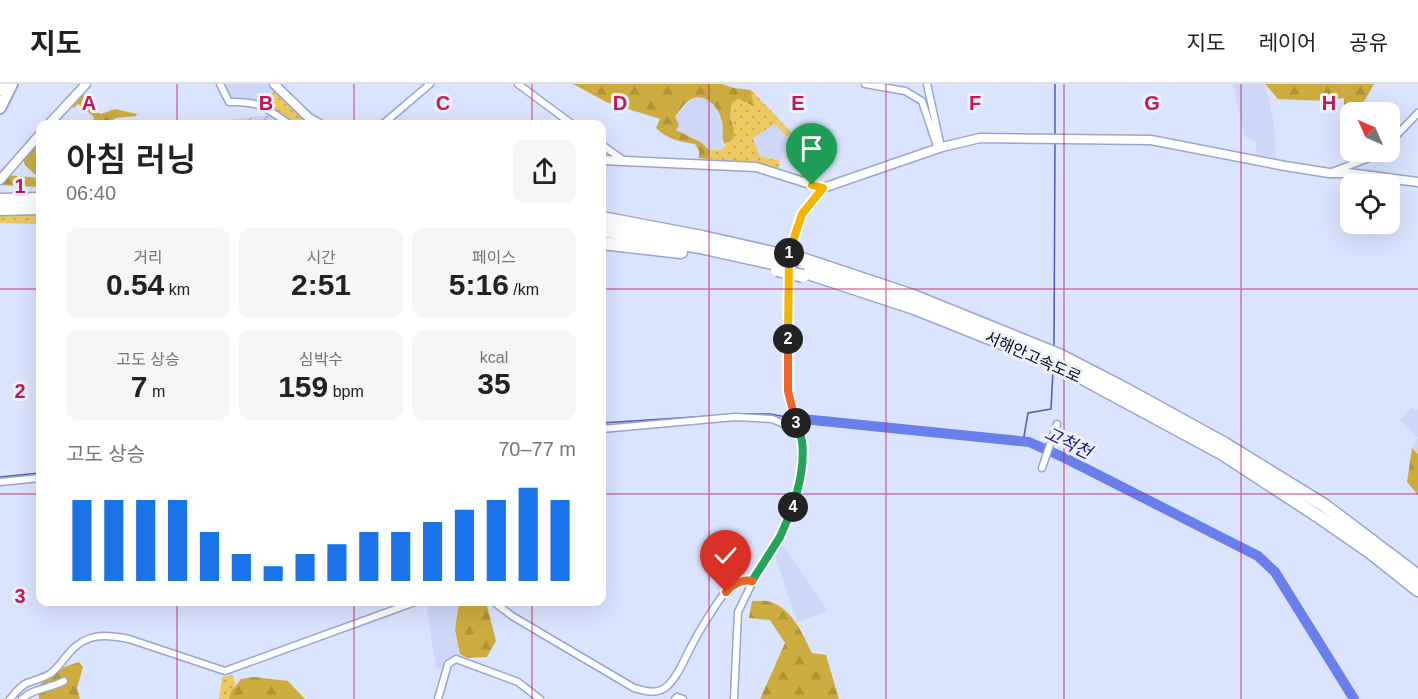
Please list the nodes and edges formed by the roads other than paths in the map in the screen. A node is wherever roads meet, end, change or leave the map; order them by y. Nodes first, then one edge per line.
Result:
1 (3, 84) edge
2 (12, 84) edge
3 (86, 84) edge
4 (220, 84) edge
5 (274, 84) edge
6 (430, 84) edge
7 (518, 84) edge
8 (865, 84) edge
9 (927, 84) edge
10 (0, 90) edge
11 (0, 108) edge
12 (1418, 113) edge
13 (53, 120) edge
14 (283, 120) edge
15 (313, 120) edge
16 (387, 120) edge
17 (567, 120) edge
18 (1400, 132) edge
19 (36, 139) edge
20 (940, 148) junction
21 (606, 149) edge
22 (606, 160) edge
23 (624, 160) junction
24 (1358, 162) edge
25 (1329, 173) junction
26 (0, 180) edge
27 (1418, 182) edge
28 (823, 188) junction
29 (36, 200) edge
30 (0, 203) edge
31 (36, 209) edge
32 (606, 219) edge
33 (606, 231) edge
34 (606, 243) edge
35 (777, 263) junction
36 (802, 269) junction
37 (1039, 351) junction
38 (1059, 360) junction
39 (1057, 424) dead end
40 (796, 426) junction
41 (606, 429) edge
42 (1043, 465) dead end
43 (36, 478) edge
44 (0, 482) edge
45 (1418, 576) edge
46 (753, 581) junction
47 (1418, 590) edge
48 (404, 606) edge
49 (499, 606) edge
50 (64, 681) dead end
51 (24, 684) junction
52 (31, 691) junction
53 (10, 699) edge
54 (22, 699) edge
55 (438, 699) edge
56 (540, 699) edge
57 (675, 699) edge
58 (683, 699) edge
59 (734, 699) edge

1 - 10 highway
2 - 11 highway
3 - 13 street
4 - 14 street
5 - 15 street
6 - 16 street
7 - 17 street
8 - 20 street
9 - 20 street
12 - 18 street
19 - 26 street
20 - 25 street
20 - 28 street
21 - 23 street
22 - 23 street
23 - 28 street
24 - 25 street
25 - 27 street
28 - 40 street
29 - 30 highway
30 - 31 highway
32 - 35 highway, 서해안고속도로
33 - 35 highway, 서해안고속도로
34 - 35 highway
35 - 36 highway, 서해안고속도로, bridge
36 - 37 highway, 서해안고속도로
36 - 37 highway, 서해안고속도로
37 - 38 highway, 서해안고속도로
38 - 45 highway, 서해안고속도로
38 - 47 highway, 서해안고속도로
39 - 42 street
40 - 41 street
40 - 46 street
43 - 44 street
46 - 49 street
46 - 59 street
48 - 51 street
50 - 52 street
51 - 52 street
51 - 53 street
52 - 54 street
55 - 56 street
57 - 58 street

